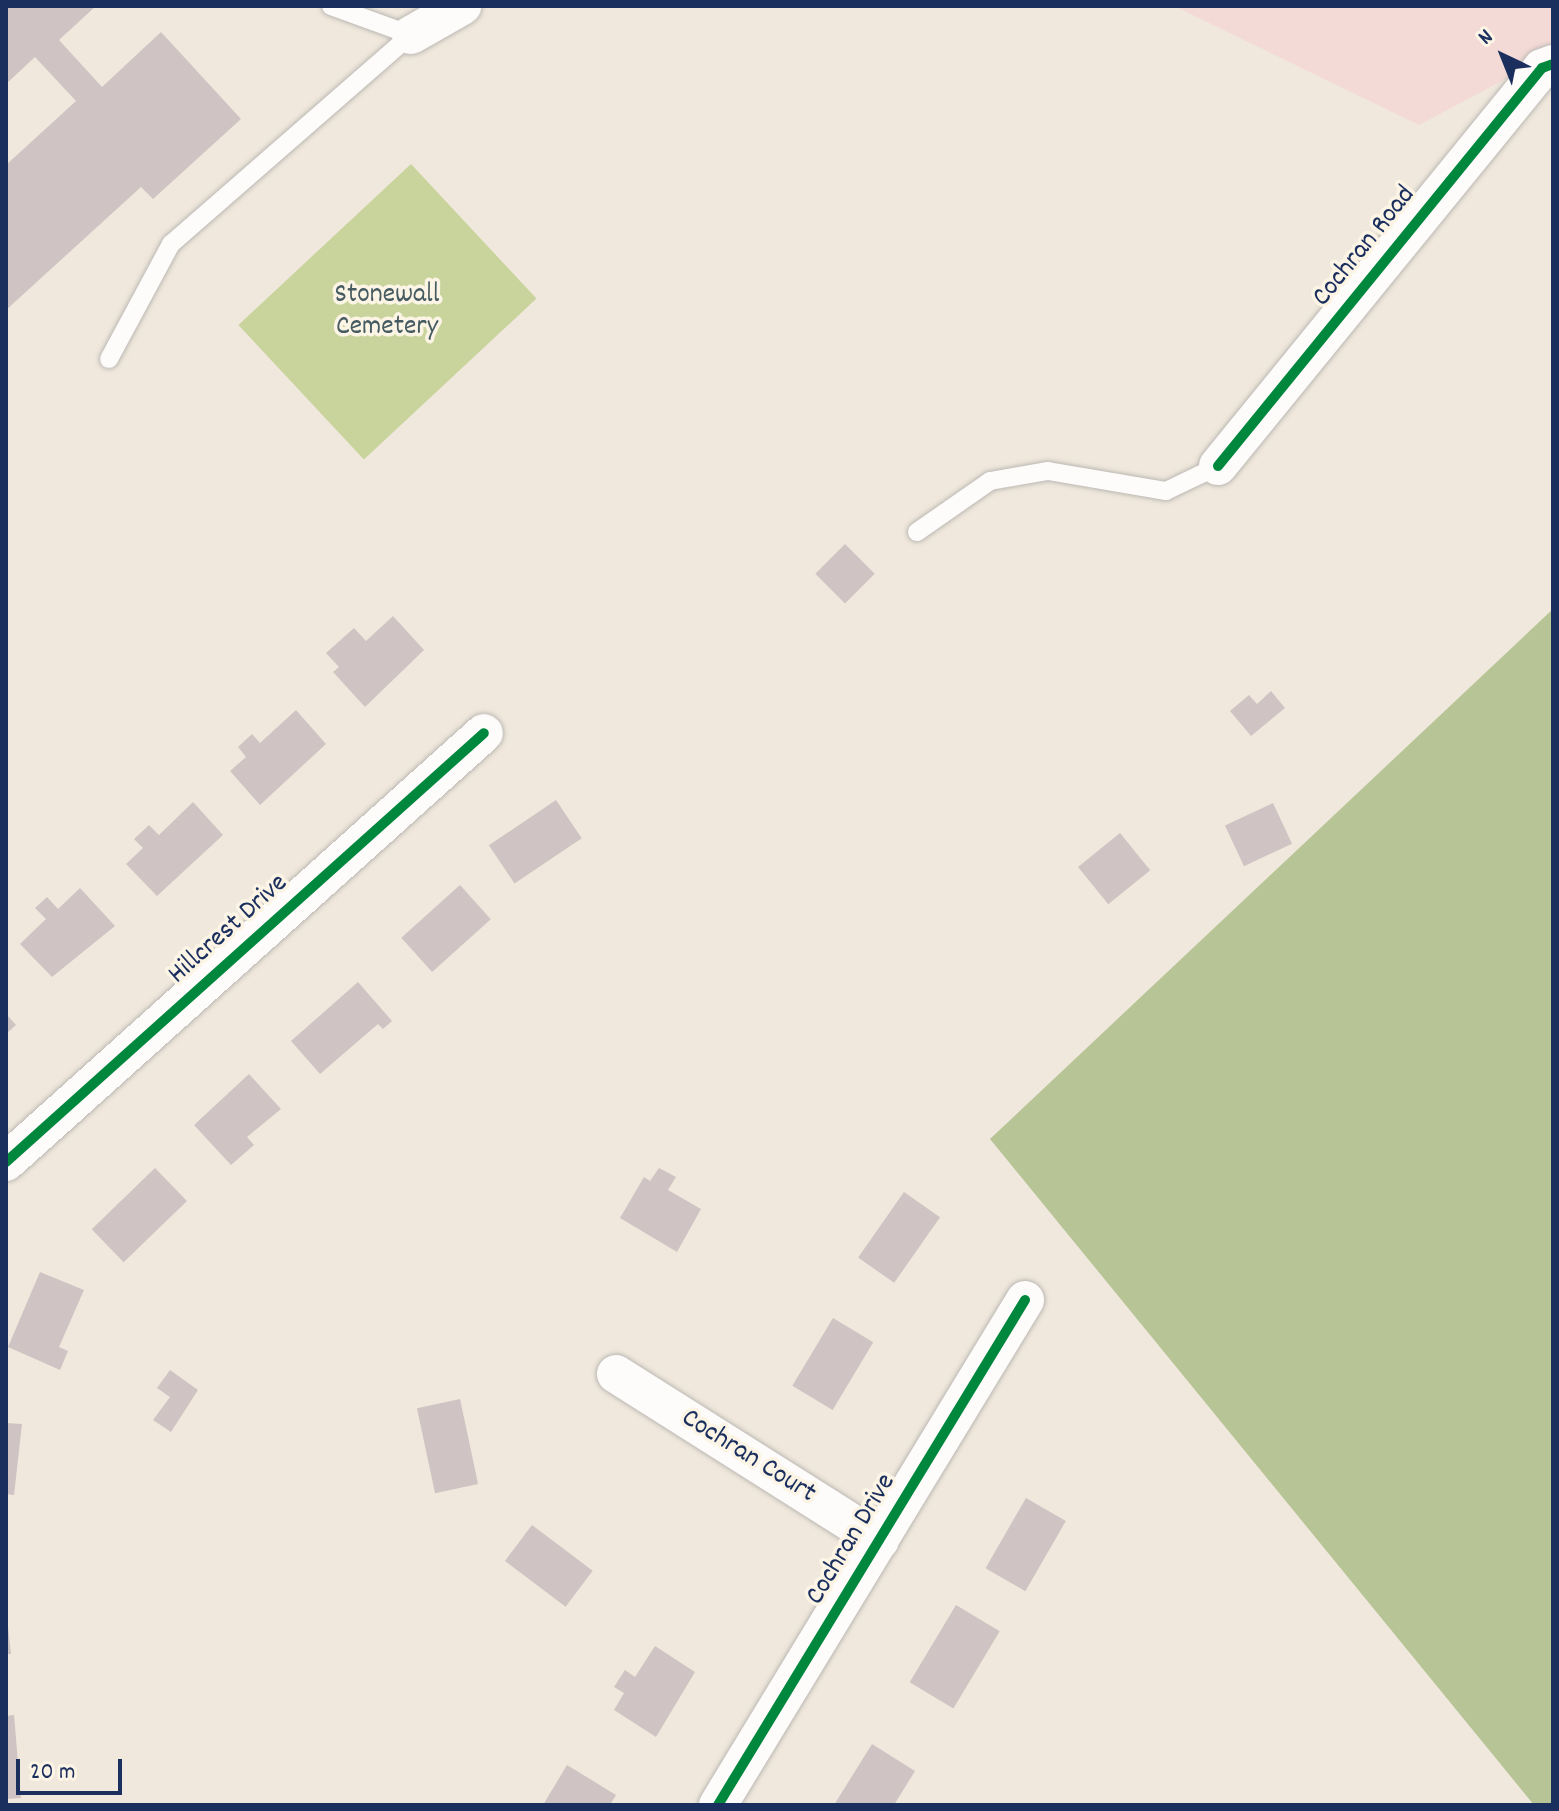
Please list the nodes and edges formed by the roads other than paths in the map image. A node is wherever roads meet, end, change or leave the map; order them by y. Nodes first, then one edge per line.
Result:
1 (331, 6) edge
2 (462, 6) edge
3 (411, 35) junction
4 (1553, 64) edge
5 (109, 359) dead end
6 (1218, 466) joint
7 (917, 532) dead end
8 (484, 733) dead end
9 (6, 1162) edge
10 (1025, 1300) dead end
11 (616, 1374) dead end
12 (880, 1541) junction
13 (718, 1805) edge

1 - 3 lane
2 - 3 street
3 - 5 lane
4 - 6 street, Cochran Road
6 - 7 lane
8 - 9 street, Hillcrest Drive
10 - 12 street, Cochran Drive
11 - 12 street, Cochran Court
12 - 13 street, Cochran Drive

